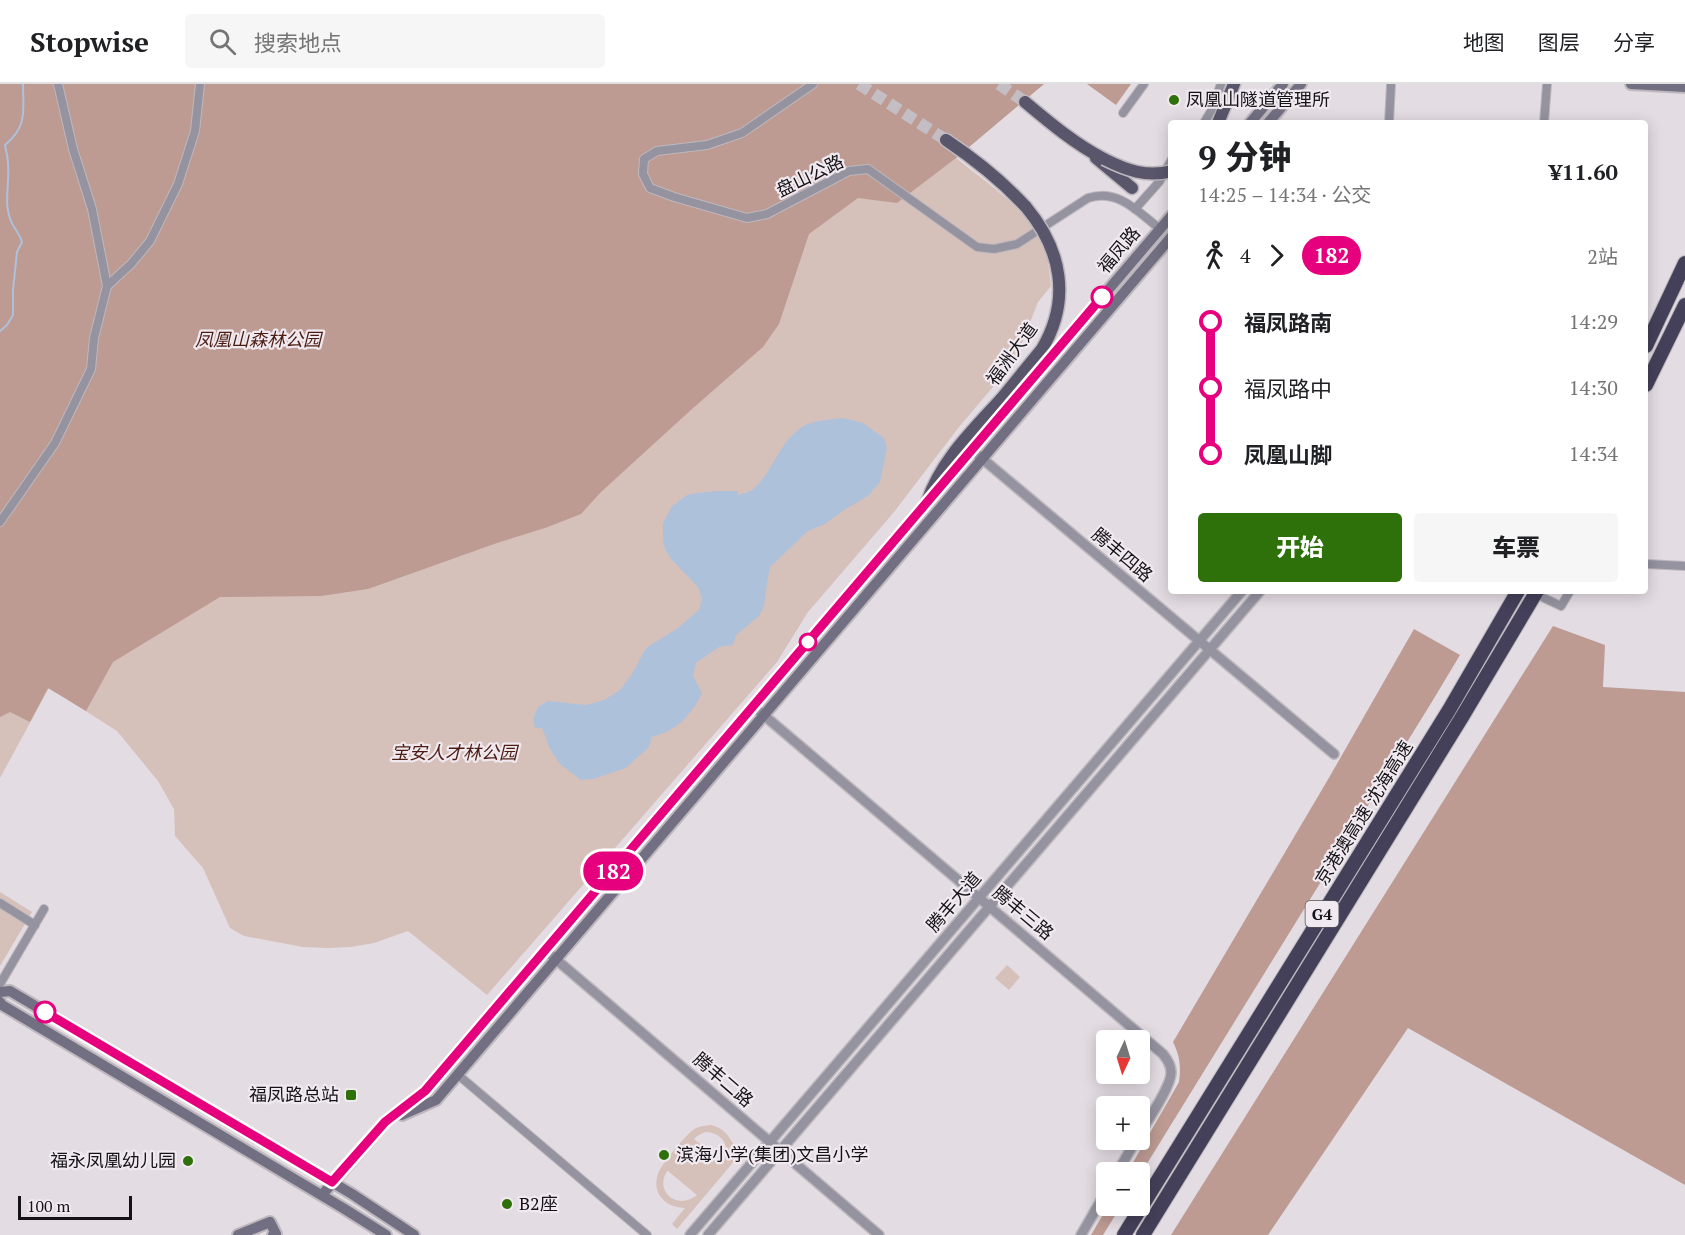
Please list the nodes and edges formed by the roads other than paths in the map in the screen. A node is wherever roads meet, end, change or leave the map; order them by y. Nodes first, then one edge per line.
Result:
1 (57, 84) edge
2 (200, 84) edge
3 (813, 84) edge
4 (1144, 84) edge
5 (1283, 84) edge
6 (1301, 84) edge
7 (1309, 84) edge
8 (1391, 84) edge
9 (1547, 84) edge
10 (1631, 84) edge
11 (1229, 85) edge
12 (1685, 87) edge
13 (1289, 98) junction
14 (1025, 102) tunnel mouth
15 (1123, 113) dead end
16 (1206, 120) edge
17 (1219, 120) edge
18 (1253, 120) edge
19 (1271, 120) edge
20 (1389, 120) edge
21 (1545, 120) edge
22 (946, 140) tunnel mouth
23 (1086, 150) junction
24 (1168, 166) edge
25 (1168, 172) edge
26 (1132, 188) dead end
27 (1135, 209) junction
28 (1168, 219) edge
29 (1160, 228) junction
30 (1168, 241) edge
31 (1685, 263) edge
32 (107, 286) junction
33 (1685, 305) edge
34 (1648, 342) edge
35 (1648, 382) edge
36 (972, 450) junction
37 (982, 458) junction
38 (927, 502) junction
39 (0, 522) edge
40 (1648, 564) edge
41 (1685, 566) edge
42 (1239, 594) edge
43 (1257, 594) edge
44 (1516, 594) edge
45 (1540, 594) edge
46 (1568, 594) edge
47 (839, 606) junction
48 (849, 615) junction
49 (1199, 641) junction
50 (1210, 650) junction
51 (753, 706) junction
52 (764, 715) junction
53 (1334, 754) dead end
54 (979, 898) junction
55 (0, 903) edge
56 (990, 907) junction
57 (44, 909) dead end
58 (35, 924) junction
59 (545, 950) junction
60 (556, 959) junction
61 (0, 984) edge
62 (0, 992) edge
63 (0, 1002) edge
64 (458, 1074) junction
65 (1150, 1116) edge
66 (385, 1122) junction
67 (770, 1142) junction
68 (780, 1151) junction
69 (332, 1182) junction
70 (321, 1195) junction
71 (1096, 1209) edge
72 (238, 1235) edge
73 (273, 1235) edge
74 (386, 1235) edge
75 (414, 1235) edge
76 (647, 1235) edge
77 (690, 1235) edge
78 (708, 1235) edge
79 (879, 1235) edge
80 (1081, 1235) edge
81 (1124, 1235) edge
82 (1143, 1235) edge

1 - 32 street
2 - 32 street
3 - 27 street, 盘山公路
4 - 15 street
5 - 18 main road
6 - 13 main road
7 - 13 main road
8 - 20 street
9 - 21 street
10 - 12 main road
11 - 16 street
11 - 17 main road
13 - 19 main road
14 - 23 main road
22 - 38 main road, 福洲大道, bridge
23 - 25 main road, bridge
23 - 26 main road
24 - 27 street
27 - 29 street, 盘山公路
28 - 29 main road, 福凤路
29 - 36 main road, 福凤路
30 - 37 main road, 福凤路
31 - 34 highway
32 - 39 street
33 - 35 highway
36 - 37 street, 腾丰四路
36 - 38 main road, 福凤路
37 - 48 main road, 福凤路
37 - 49 street, 腾丰四路
38 - 47 main road, 福凤路
40 - 41 street
42 - 49 street, 腾丰大道
43 - 50 street, 腾丰大道
44 - 81 highway, 京港澳高速 沈海高速 / G4
45 - 46 street
45 - 82 highway, 京港澳高速 沈海高速 / G4
47 - 48 main road
47 - 51 main road, 福凤路
48 - 52 main road, 福凤路
49 - 50 street, 腾丰四路
49 - 54 street, 腾丰大道
50 - 53 street, 腾丰四路
50 - 56 street, 腾丰大道
51 - 52 street, 腾丰三路
51 - 59 main road, 福凤路
52 - 54 street, 腾丰三路
52 - 60 main road, 福凤路
54 - 56 street, 腾丰三路
54 - 67 street, 腾丰大道
55 - 58 street
56 - 65 street, 腾丰三路
56 - 68 street, 腾丰大道
57 - 58 street
58 - 61 street
59 - 60 street, 腾丰二路
59 - 66 main road, 福凤路
60 - 64 main road, 福凤路
60 - 67 street, 腾丰二路
62 - 69 main road
63 - 70 main road
64 - 66 main road, 福凤路
64 - 76 street
66 - 69 main road, 福凤路
67 - 68 street, 腾丰二路
67 - 77 street, 腾丰大道
68 - 78 street, 腾丰大道
68 - 79 street, 腾丰二路
69 - 70 main road, 福凤路
69 - 75 main road
70 - 74 main road
71 - 80 street
72 - 73 main road

